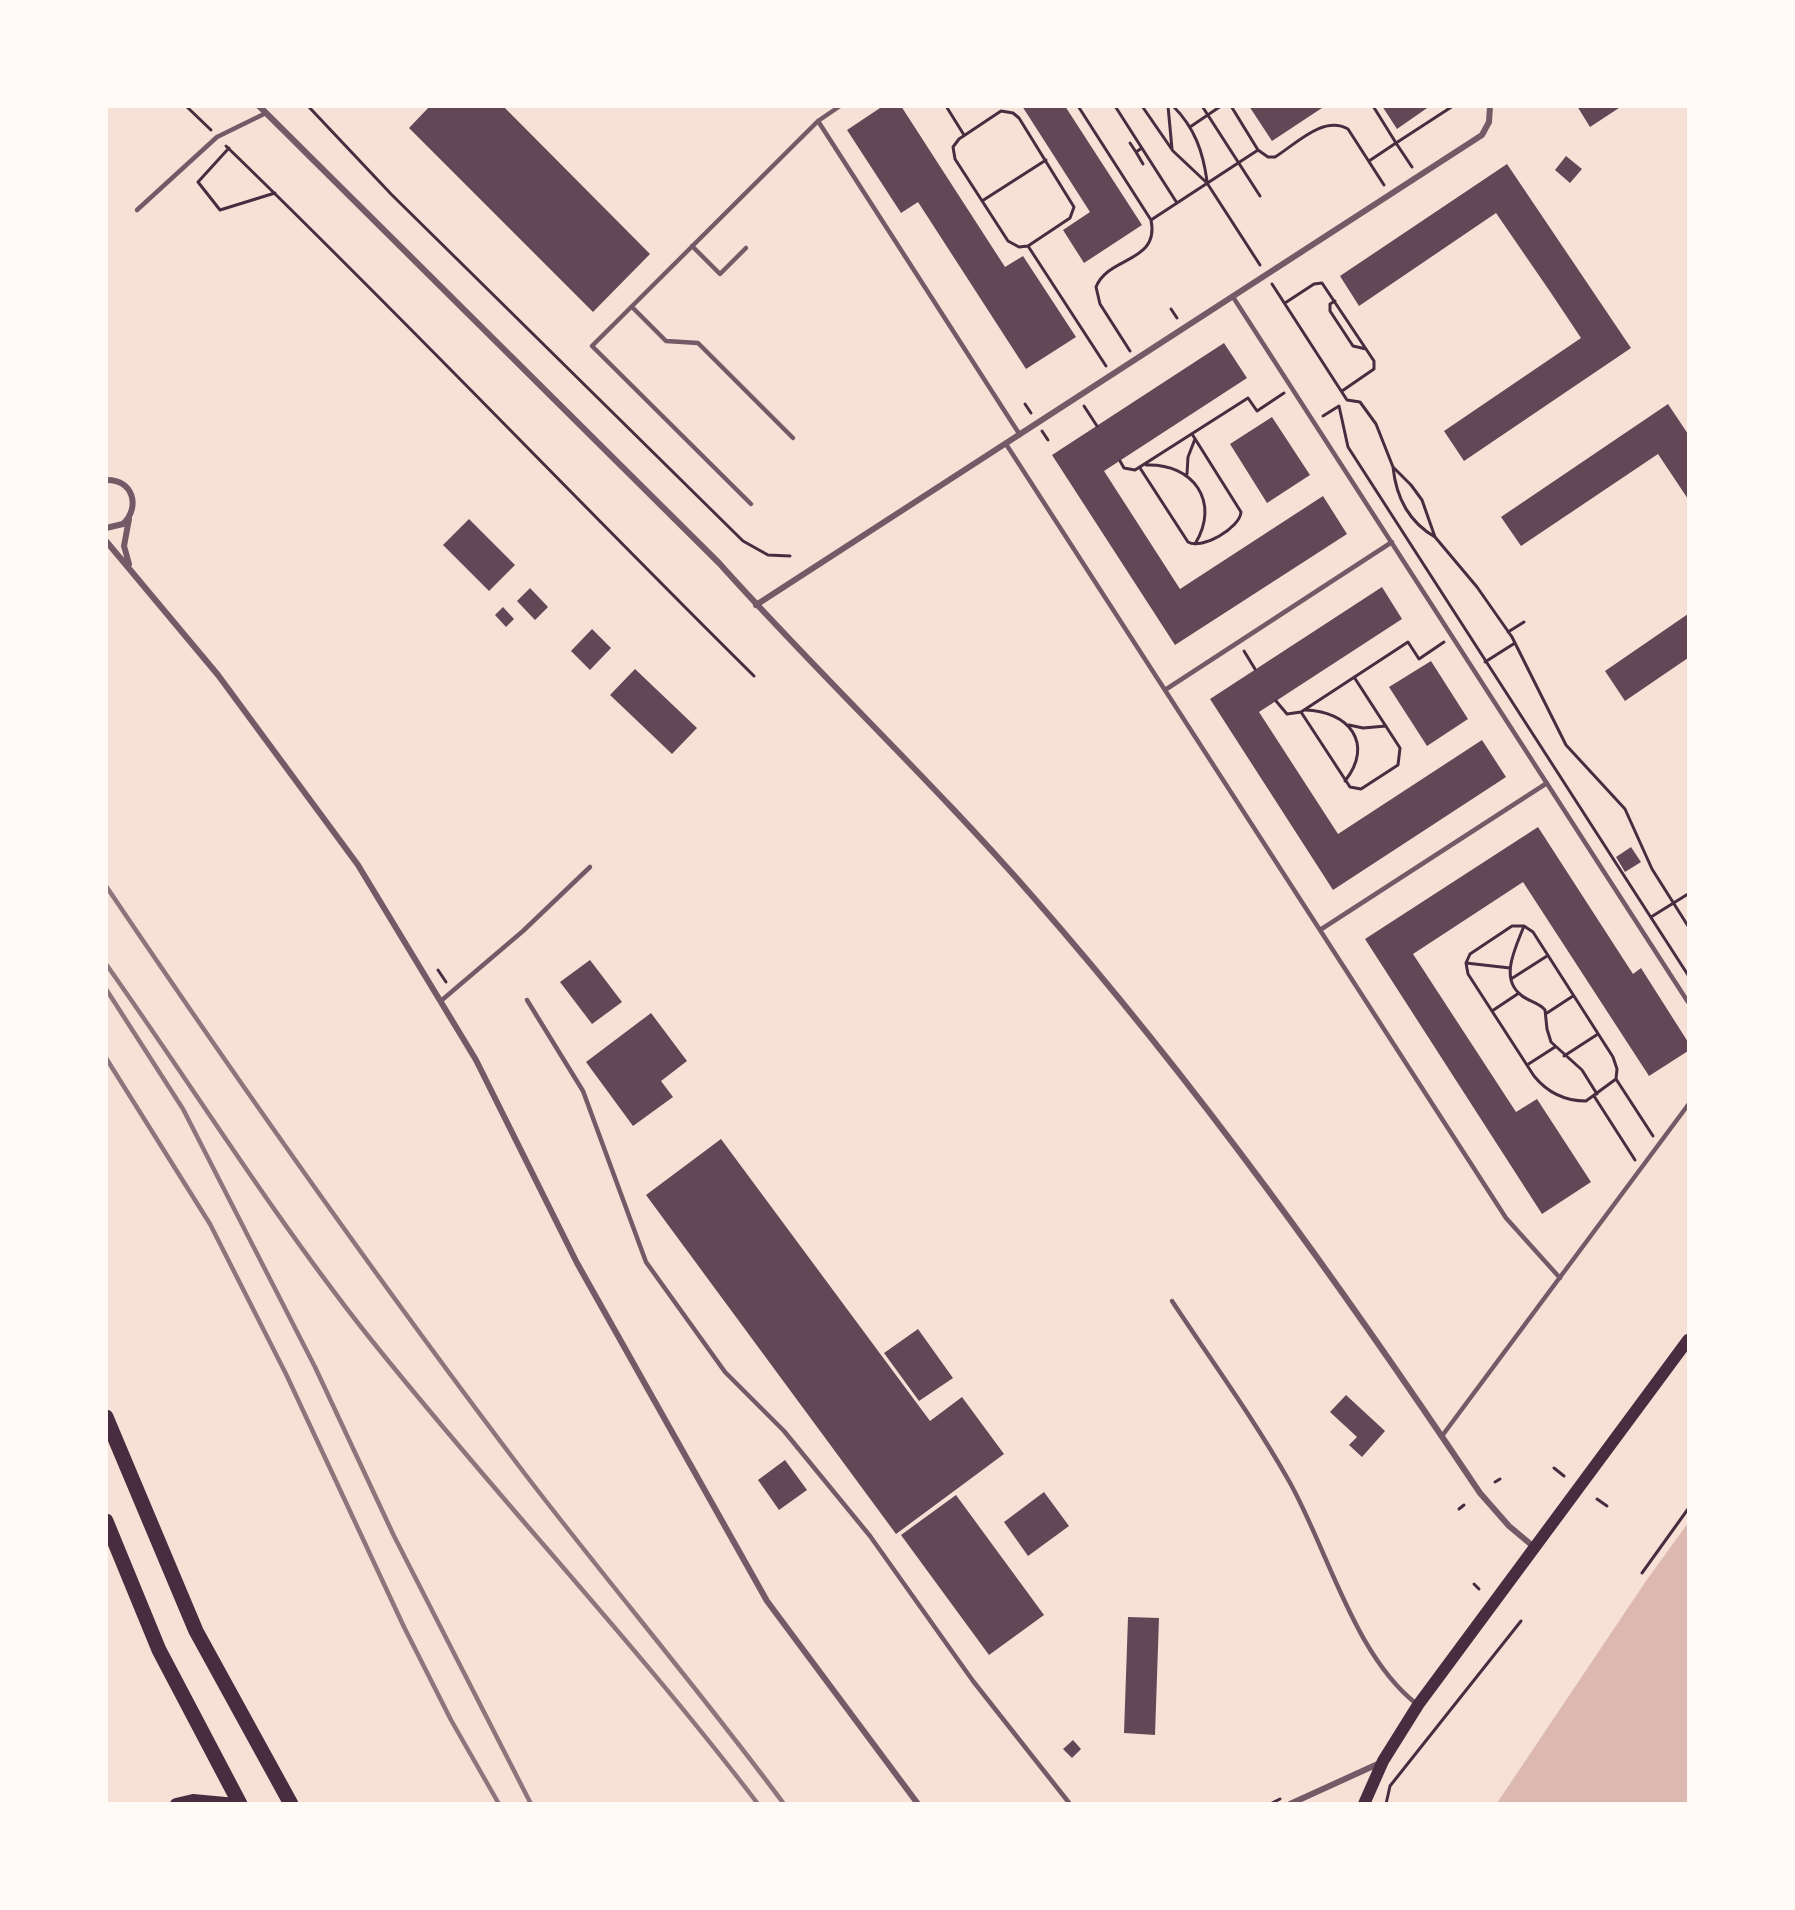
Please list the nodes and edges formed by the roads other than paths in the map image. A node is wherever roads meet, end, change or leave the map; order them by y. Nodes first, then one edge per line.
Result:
1 (259, 106) edge
2 (840, 106) edge
3 (1490, 106) edge
4 (266, 113) junction
5 (818, 121) junction
6 (137, 210) dead end
7 (692, 246) junction
8 (746, 248) dead end
9 (1233, 297) junction
10 (632, 306) junction
11 (1020, 435) junction
12 (793, 438) dead end
13 (1006, 444) junction
14 (106, 480) edge
15 (751, 504) dead end
16 (129, 519) junction
17 (106, 528) edge
18 (106, 541) edge
19 (1392, 542) junction
20 (134, 573) junction
21 (756, 605) junction
22 (1165, 690) junction
23 (1547, 783) junction
24 (590, 867) dead end
25 (1320, 930) junction
26 (442, 1000) junction
27 (527, 1000) dead end
28 (1689, 1002) edge
29 (1689, 1105) edge
30 (1560, 1278) junction
31 (1172, 1301) dead end
32 (1689, 1340) edge
33 (106, 1417) edge
34 (1442, 1436) junction
35 (106, 1521) edge
36 (1534, 1547) junction
37 (1418, 1705) junction
38 (1383, 1761) junction
39 (176, 1803) edge
40 (236, 1803) edge
41 (240, 1803) edge
42 (291, 1803) edge
43 (918, 1803) edge
44 (1070, 1803) edge
45 (1290, 1803) edge
46 (1364, 1803) edge

1 - 4 street
2 - 5 lane
3 - 9 street
4 - 6 lane
4 - 21 street
5 - 7 lane
5 - 11 lane
7 - 8 lane
7 - 10 lane
9 - 11 street
9 - 19 lane
10 - 12 lane
10 - 15 lane
11 - 13 street
13 - 21 street
13 - 22 lane
14 - 16 street
16 - 17 street
16 - 20 street
18 - 20 street
19 - 22 lane
19 - 23 lane
20 - 26 street
21 - 34 street
22 - 25 lane
23 - 25 lane
23 - 28 lane
24 - 26 lane
25 - 30 lane
26 - 43 street
27 - 44 lane
29 - 30 lane
30 - 34 lane
31 - 37 lane
32 - 36 main road
33 - 42 main road
34 - 36 street
35 - 41 main road
36 - 37 main road
37 - 38 main road
38 - 45 street
38 - 46 main road
39 - 40 main road

